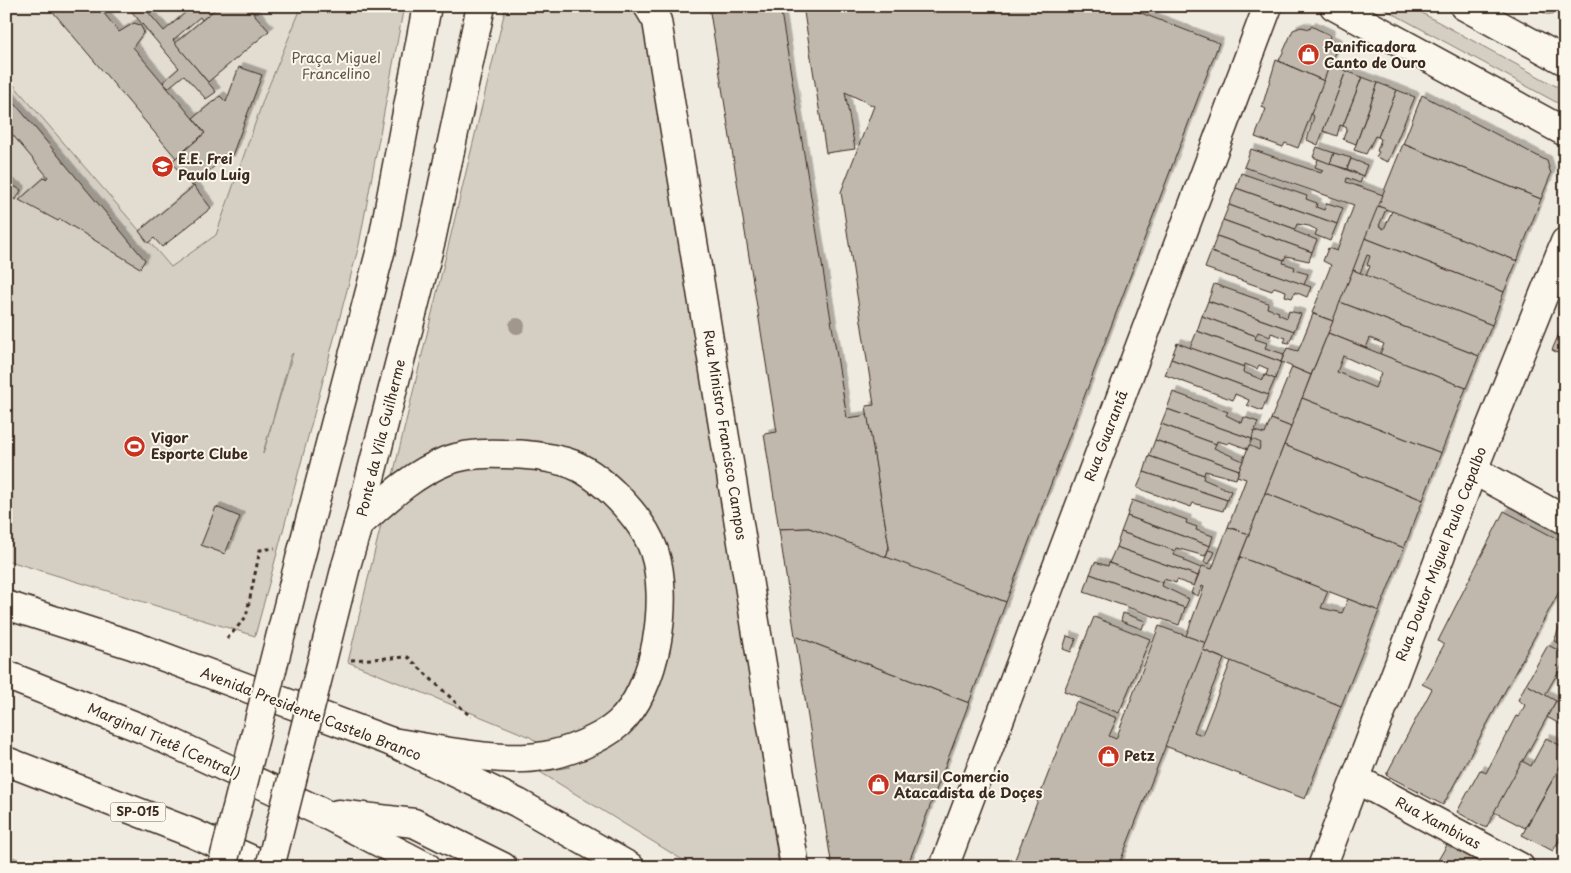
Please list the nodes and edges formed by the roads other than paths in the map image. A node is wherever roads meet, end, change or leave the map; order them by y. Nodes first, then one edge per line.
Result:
1 (427, 6) edge
2 (481, 6) edge
3 (648, 6) edge
4 (1268, 6) edge
5 (1334, 6) edge
6 (1464, 6) edge
7 (1565, 60) edge
8 (1565, 132) edge
9 (1565, 242) edge
10 (1473, 470) junction
11 (1565, 520) edge
12 (358, 525) junction
13 (6, 605) edge
14 (6, 675) edge
15 (392, 742) junction
16 (6, 761) edge
17 (1356, 779) junction
18 (321, 812) junction
19 (222, 867) edge
20 (269, 867) edge
21 (427, 867) edge
22 (503, 867) edge
23 (630, 867) edge
24 (795, 867) edge
25 (944, 867) edge
26 (1322, 867) edge
27 (1520, 867) edge

1 - 19 main road, bridge
2 - 12 main road, Ponte da Vila Guilherme
3 - 24 main road, Rua Ministro Francisco Campos
4 - 25 main road, Rua Guarantã
5 - 8 main road
6 - 7 main road
9 - 10 main road, Rua Doutor Miguel Paulo Capalbo
10 - 11 main road
10 - 17 main road, Rua Doutor Miguel Paulo Capalbo
12 - 15 main road
12 - 20 main road, Ponte da Vila Guilherme, bridge
13 - 15 main road, Avenida Presidente Castelo Branco
14 - 18 main road, Marginal Tietê (Central)
15 - 23 main road, Avenida Presidente Castelo Branco
16 - 20 main road, SP-015
17 - 26 main road, Rua Doutor Miguel Paulo Capalbo
17 - 27 main road, Rua Xambivas
18 - 21 main road, Marginal Tietê (Central)
18 - 22 main road

